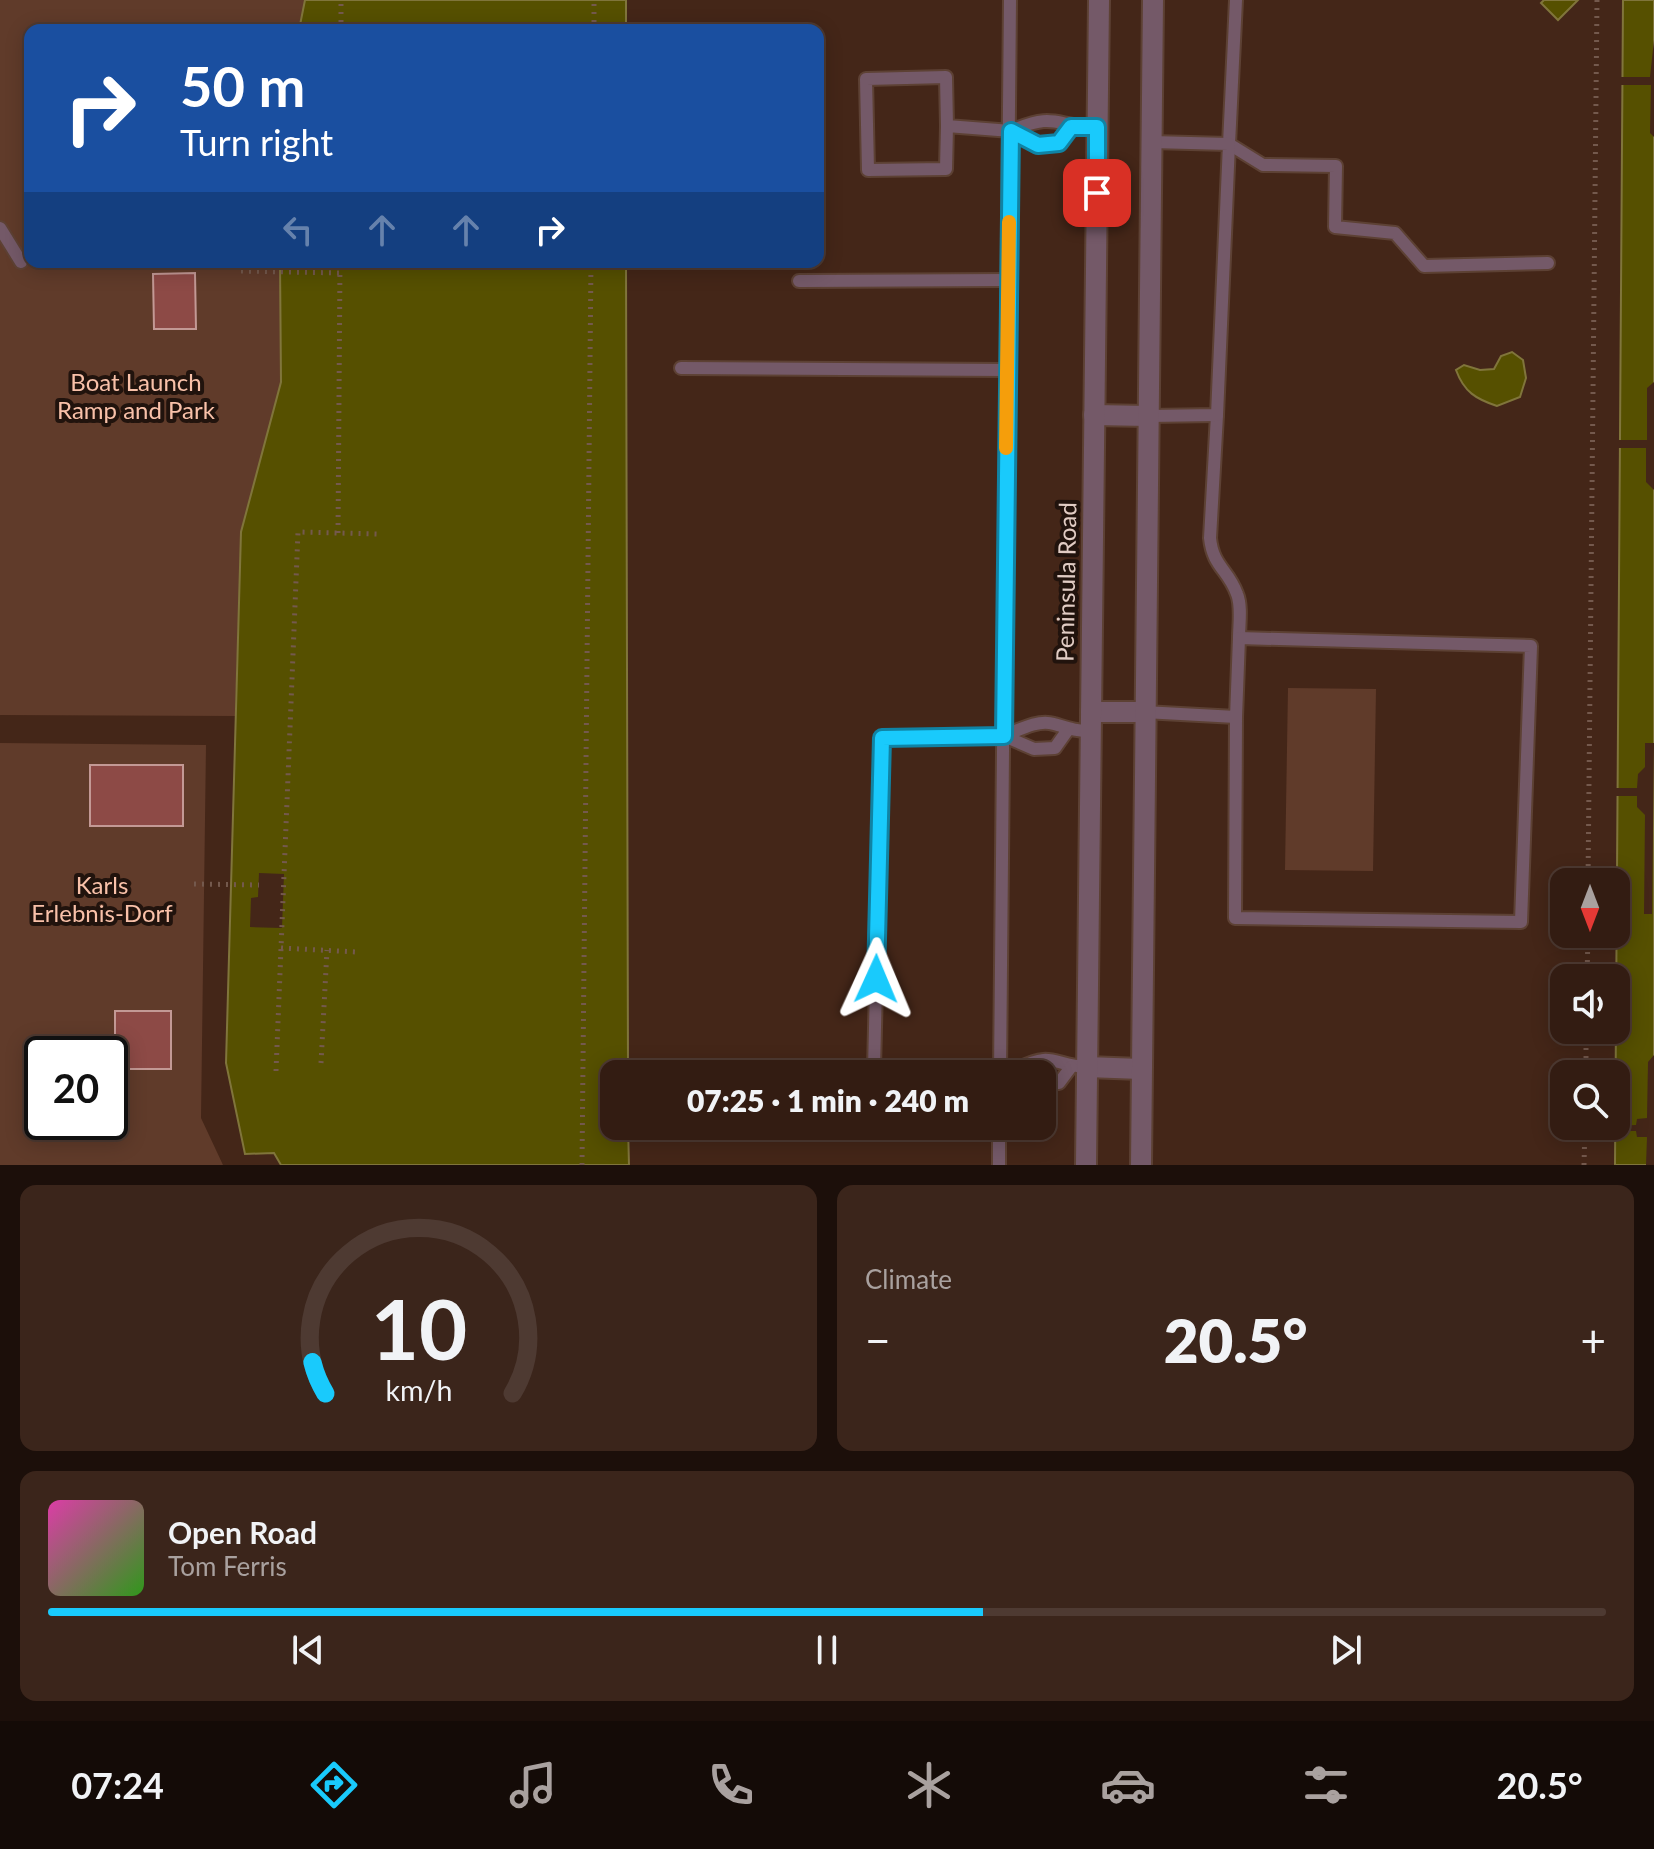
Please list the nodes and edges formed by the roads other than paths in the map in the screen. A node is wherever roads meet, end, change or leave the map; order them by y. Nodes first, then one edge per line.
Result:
1 (1010, 0) edge
2 (1099, 0) edge
3 (1153, 0) edge
4 (1236, 0) edge
5 (947, 126) junction
6 (1071, 127) junction
7 (1097, 127) junction
8 (1011, 131) junction
9 (1151, 142) junction
10 (1229, 144) junction
11 (0, 228) edge
12 (21, 262) dead end
13 (1548, 263) dead end
14 (1008, 280) junction
15 (799, 281) dead end
16 (681, 368) dead end
17 (1006, 370) junction
18 (1094, 415) junction
19 (1217, 415) junction
20 (1148, 416) junction
21 (1239, 638) junction
22 (1144, 712) junction
23 (1236, 717) junction
24 (1091, 722) junction
25 (1067, 731) junction
26 (1004, 736) junction
27 (874, 1060) edge
28 (1000, 1060) edge
29 (1035, 1060) edge
30 (1079, 1067) junction
31 (1141, 1069) junction
32 (1056, 1083) edge
33 (999, 1140) edge
34 (999, 1165) edge
35 (1086, 1165) edge
36 (1141, 1165) edge

1 - 8 lane
2 - 7 street, Peninsula Road
3 - 9 street
4 - 10 lane
5 - 5 lane
5 - 8 lane
6 - 7 lane
6 - 8 lane
6 - 8 lane
7 - 18 street, Peninsula Road
8 - 14 lane
9 - 10 lane
9 - 20 street
10 - 13 lane
10 - 19 lane
11 - 12 lane
14 - 15 lane
14 - 17 lane
16 - 17 lane
17 - 26 lane
18 - 20 street
18 - 24 street, Peninsula Road
19 - 20 lane
19 - 21 lane
20 - 22 street
21 - 23 lane
21 - 23 lane
22 - 23 lane
22 - 24 street
22 - 31 street
24 - 25 lane
24 - 30 street, Peninsula Road
25 - 26 lane
25 - 26 lane
26 - 27 lane
26 - 28 lane
29 - 30 lane
30 - 31 street
30 - 32 lane
30 - 35 street, Peninsula Road
31 - 36 street
33 - 34 lane

